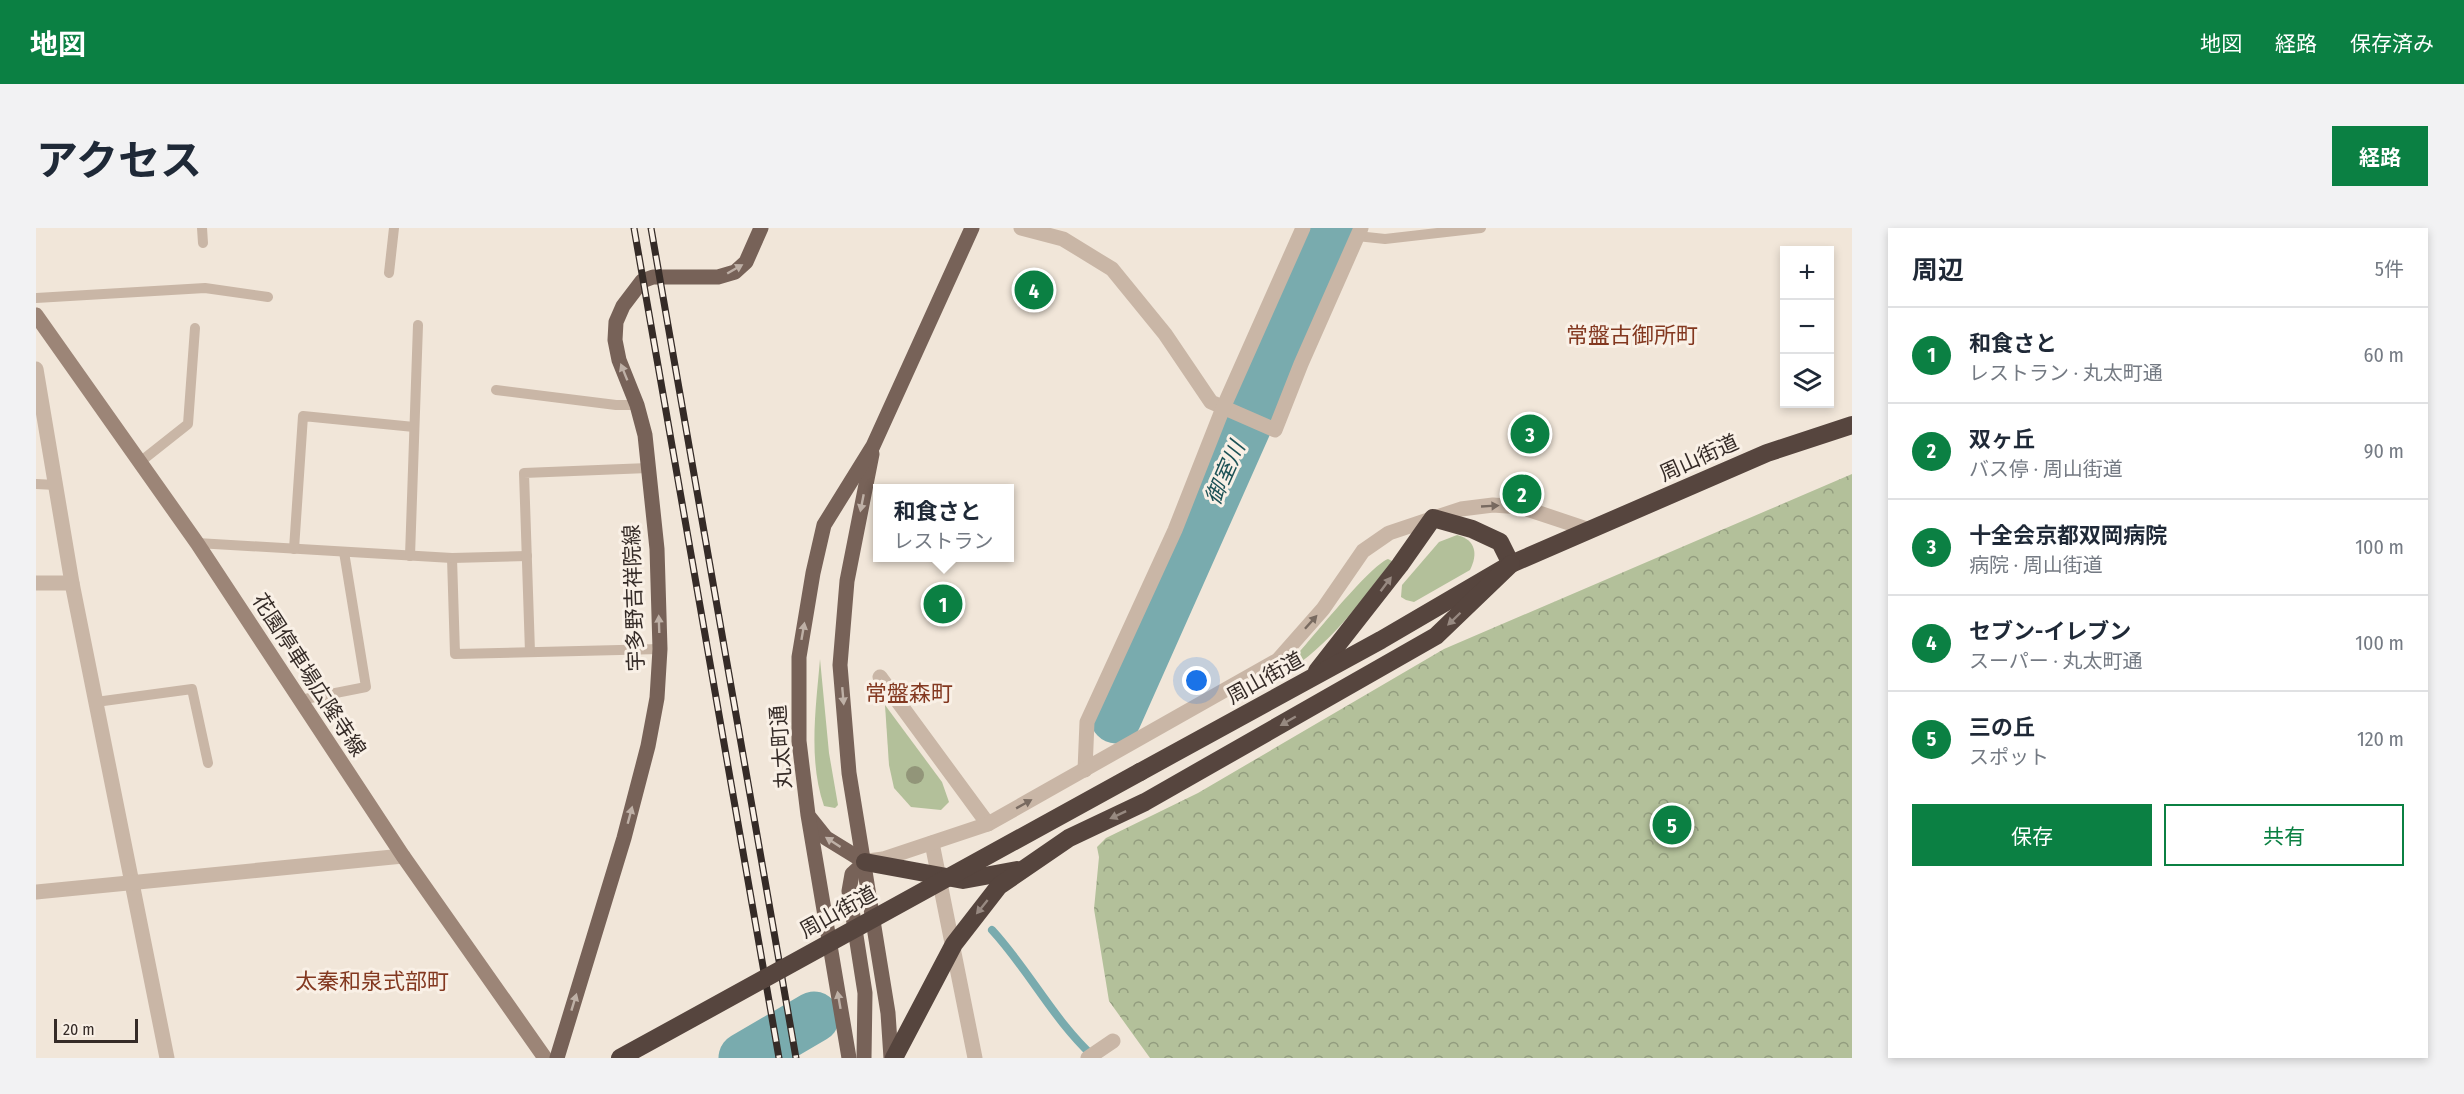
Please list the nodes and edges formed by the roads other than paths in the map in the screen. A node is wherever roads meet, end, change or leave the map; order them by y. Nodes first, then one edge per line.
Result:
1 (202, 228) edge
2 (394, 228) edge
3 (761, 228) edge
4 (972, 228) edge
5 (1021, 228) edge
6 (1303, 228) edge
7 (1481, 228) edge
8 (1359, 232) edge
9 (203, 243) dead end
10 (389, 273) dead end
11 (268, 297) dead end
12 (36, 298) edge
13 (36, 315) edge
14 (418, 325) dead end
15 (195, 328) dead end
16 (36, 369) edge
17 (496, 390) dead end
18 (637, 405) junction
19 (1228, 410) junction
20 (1852, 424) edge
21 (414, 427) junction
22 (873, 446) junction
23 (140, 462) junction
24 (648, 468) junction
25 (36, 484) edge
26 (56, 485) junction
27 (1433, 518) junction
28 (1590, 530) junction
29 (197, 543) junction
30 (294, 549) junction
31 (344, 552) junction
32 (410, 556) junction
33 (527, 556) junction
34 (452, 558) junction
35 (1511, 564) junction
36 (36, 583) edge
37 (72, 583) junction
38 (660, 649) junction
39 (530, 652) junction
40 (880, 677) dead end
41 (1311, 679) junction
42 (300, 700) junction
43 (96, 702) junction
44 (208, 763) dead end
45 (1085, 770) junction
46 (808, 815) junction
47 (988, 824) junction
48 (932, 843) junction
49 (403, 856) junction
50 (865, 862) junction
51 (1025, 868) junction
52 (939, 875) junction
53 (132, 884) junction
54 (36, 892) edge
55 (954, 944) junction
56 (1108, 1044) dead end
57 (167, 1058) edge
58 (545, 1058) edge
59 (557, 1058) edge
60 (620, 1058) edge
61 (849, 1058) edge
62 (864, 1058) edge
63 (892, 1058) edge
64 (975, 1058) edge
65 (1089, 1058) edge

1 - 9 lane
2 - 10 lane
18 -> 3 main road, 宇多野吉祥院線
4 - 22 main road, 丸太町通
5 - 19 street
6 - 19 street
7 - 8 lane
8 - 19 street
11 - 12 lane
13 - 23 main road, 花園停車場広隆寺線
14 - 21 lane
15 - 23 lane
16 - 26 street
17 - 18 lane
18 - 24 main road, 宇多野吉祥院線
19 - 45 street
20 - 28 highway, 周山街道
21 - 30 lane
21 - 32 lane
46 -> 22 main road, 丸太町通
22 -> 50 main road, 丸太町通
23 - 29 main road, 花園停車場広隆寺線
24 - 33 lane
38 -> 24 main road, 宇多野吉祥院線
25 - 26 lane
26 - 37 street
27 -> 28 street
27 - 35 highway
41 -> 27 highway
45 -> 27 street
28 - 35 highway, 周山街道
29 - 30 lane
29 - 42 main road, 花園停車場広隆寺線
30 - 31 lane
31 - 32 lane
31 - 42 lane
32 - 34 lane
33 - 34 lane
33 - 39 lane
34 - 39 lane
35 - 41 highway, 周山街道
35 -> 51 highway
36 - 37 street
37 - 43 street
38 - 39 lane
59 -> 38 main road, 宇多野吉祥院線
40 - 47 street
41 - 60 highway, 周山街道, bridge
42 - 49 main road, 花園停車場広隆寺線
43 - 44 lane
43 - 53 street
47 -> 45 street
50 -> 46 main road
61 -> 46 main road, 丸太町通
47 - 48 street
48 - 50 street
48 - 52 street
49 - 53 street
49 - 58 main road, 花園停車場広隆寺線
50 - 52 highway
50 - 62 main road
50 - 63 main road, 丸太町通
51 - 52 highway
51 -> 55 highway
52 - 55 street
53 - 54 street
53 - 57 street
55 - 63 highway
55 - 64 street
56 - 65 street

